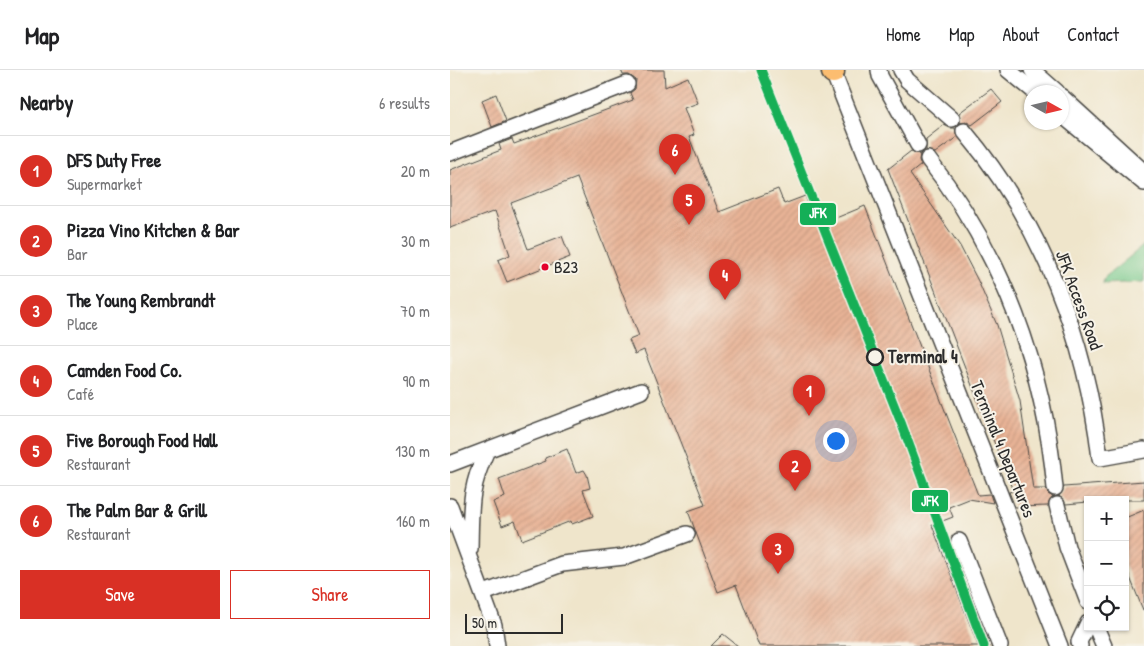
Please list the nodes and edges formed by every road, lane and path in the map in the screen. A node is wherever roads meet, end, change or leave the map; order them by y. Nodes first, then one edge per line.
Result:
1 (879, 70) edge
2 (890, 70) edge
3 (901, 70) edge
4 (1008, 70) edge
5 (1032, 70) edge
6 (833, 71) edge
7 (627, 84) dead end
8 (1026, 85) edge
9 (1049, 85) edge
10 (1069, 103) edge
11 (896, 107) junction
12 (952, 119) dead end
13 (1069, 121) edge
14 (964, 131) dead end
15 (918, 145) dead end
16 (450, 153) edge
17 (928, 159) dead end
18 (1144, 172) edge
19 (1144, 183) edge
20 (641, 391) dead end
21 (487, 450) junction
22 (1144, 450) edge
23 (450, 464) edge
24 (1056, 488) dead end
25 (1058, 505) dead end
26 (450, 506) edge
27 (687, 534) dead end
28 (959, 541) dead end
29 (470, 558) junction
30 (1084, 592) edge
31 (484, 593) junction
32 (1084, 631) edge
33 (497, 646) edge
34 (1000, 646) edge
35 (1060, 646) edge
36 (1080, 646) edge

1 - 11 street
2 - 11 street
3 - 12 street
4 - 8 street
5 - 9 street
6 - 35 street, Terminal 4 Departures
7 - 16 street
10 - 18 street
11 - 15 street
13 - 19 street
14 - 22 street, JFK Access Road
17 - 24 street
20 - 21 street
21 - 23 street
21 - 29 street
25 - 30 street
26 - 29 street
27 - 31 street
28 - 34 street
29 - 31 street
31 - 33 street
32 - 36 street

